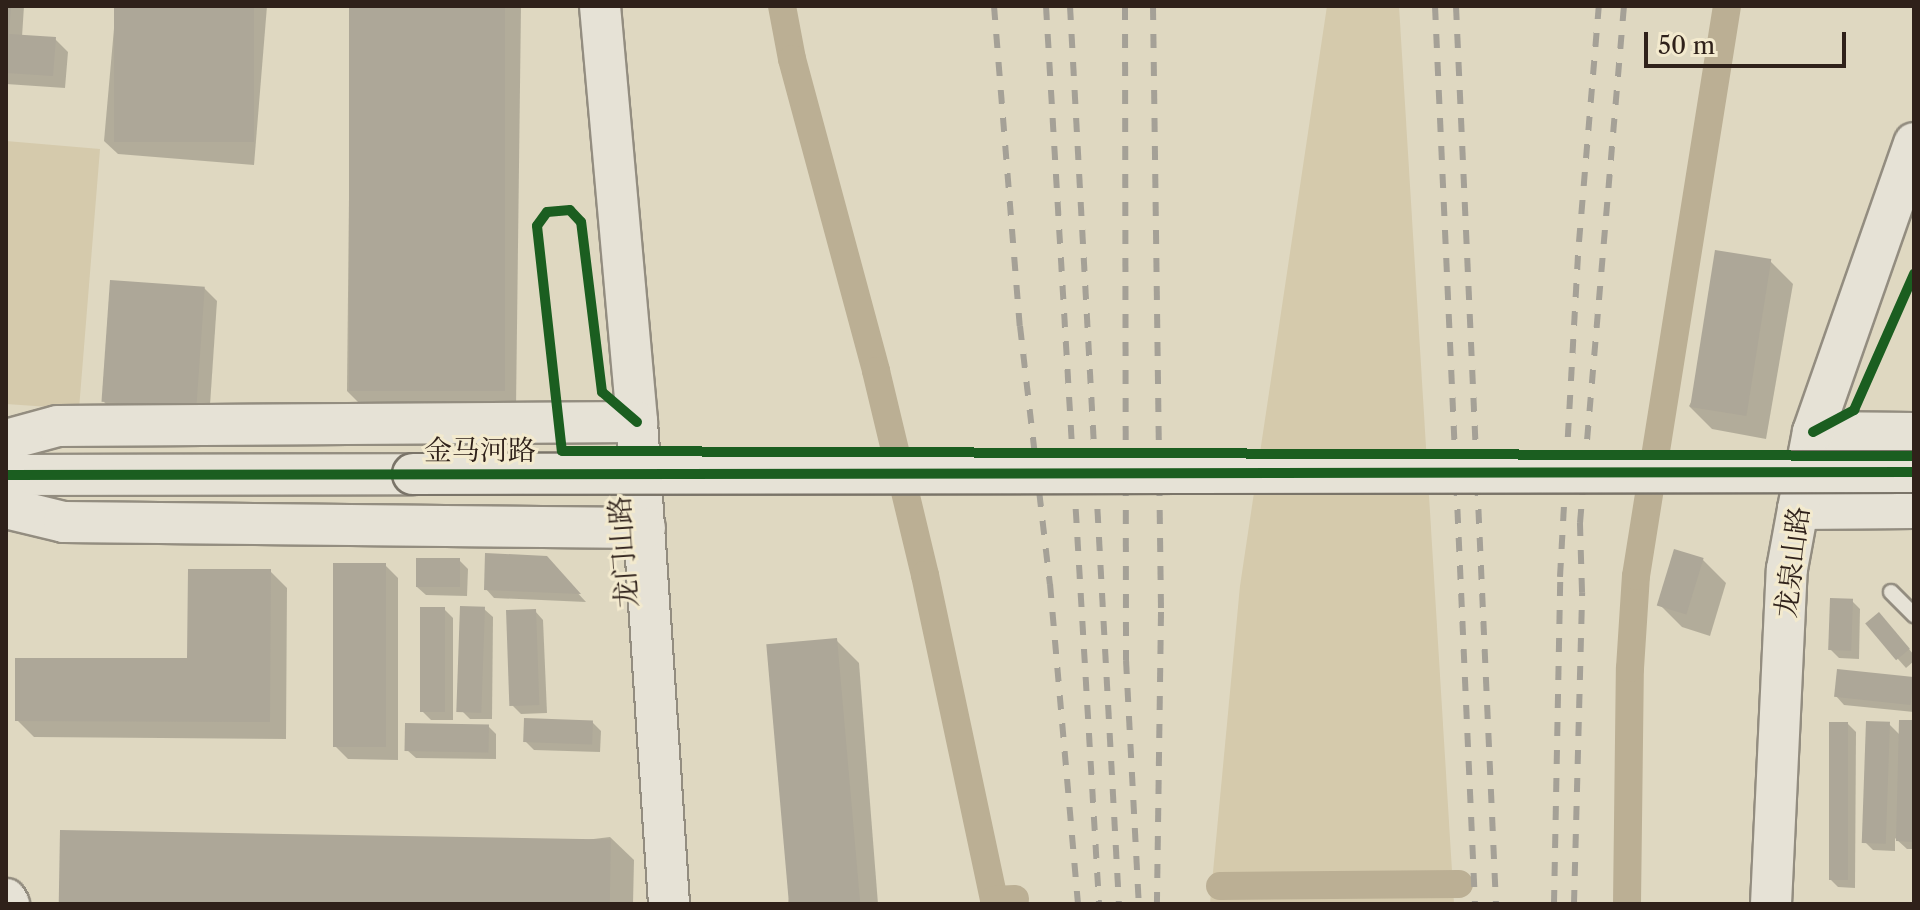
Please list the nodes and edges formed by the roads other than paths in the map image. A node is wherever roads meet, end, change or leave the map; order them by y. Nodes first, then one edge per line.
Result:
1 (600, 6) edge
2 (1914, 143) edge
3 (637, 422) junction
4 (1813, 432) junction
5 (1914, 433) edge
6 (6, 440) edge
7 (1914, 472) edge
8 (6, 475) edge
9 (6, 508) edge
10 (1914, 508) edge
11 (1798, 509) junction
12 (645, 528) junction
13 (1891, 592) dead end
14 (1914, 615) edge
15 (669, 904) edge
16 (1771, 904) edge

1 - 3 street, 龙门山路
2 - 4 street, 龙泉山路
3 - 6 street
3 - 12 street, 龙门山路
4 - 5 street
4 - 11 street, 龙泉山路
7 - 8 street, 金马河路, bridge
9 - 12 street
10 - 11 street
11 - 16 street, 龙泉山路
12 - 15 street, 龙门山路
13 - 14 lane

